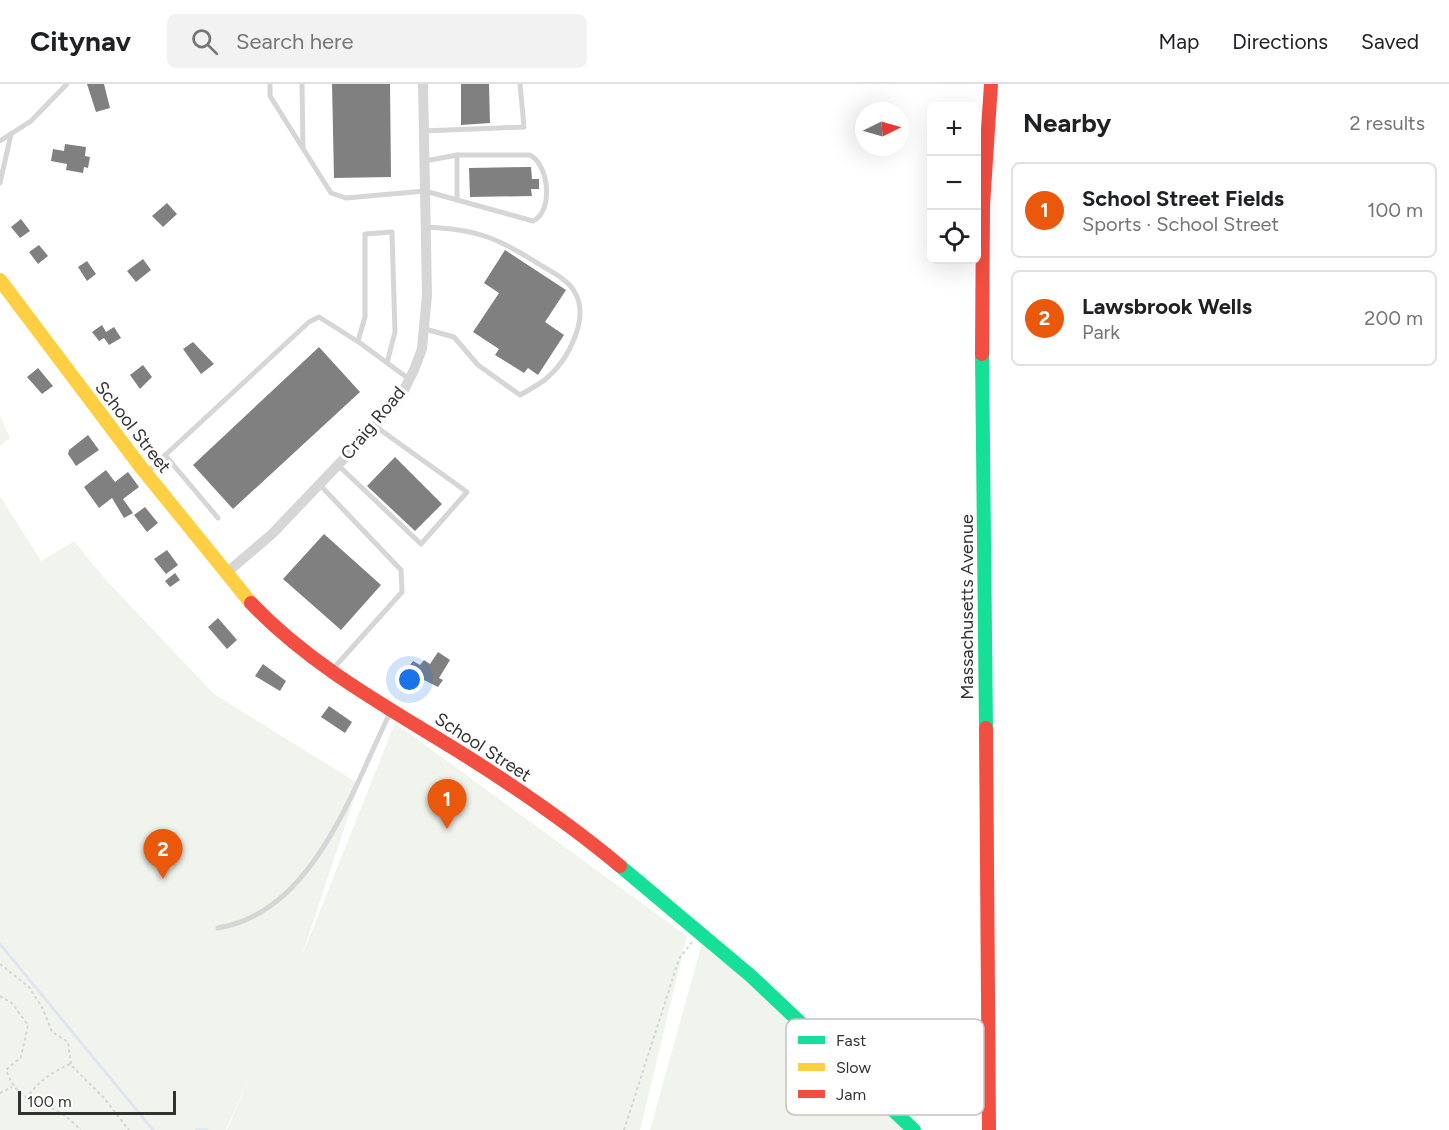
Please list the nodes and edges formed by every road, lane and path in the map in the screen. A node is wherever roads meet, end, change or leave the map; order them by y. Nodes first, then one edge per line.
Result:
1 (67, 84) edge
2 (270, 84) edge
3 (302, 84) edge
4 (423, 84) edge
5 (520, 84) edge
6 (991, 84) edge
7 (423, 131) junction
8 (11, 134) junction
9 (0, 141) edge
10 (303, 149) junction
11 (457, 155) junction
12 (425, 161) junction
13 (0, 183) edge
14 (424, 191) junction
15 (457, 200) junction
16 (425, 227) junction
17 (0, 280) edge
18 (425, 329) junction
19 (357, 341) junction
20 (387, 363) junction
21 (409, 380) junction
22 (375, 426) junction
23 (165, 455) junction
24 (338, 465) junction
25 (146, 473) junction
26 (319, 484) junction
27 (218, 518) dead end
28 (225, 573) junction
29 (331, 671) junction
30 (391, 709) junction
31 (218, 928) dead end
32 (700, 933) junction
33 (0, 964) edge
34 (0, 996) edge
35 (797, 1019) edge
36 (70, 1064) junction
37 (12, 1087) junction
38 (0, 1093) edge
39 (27, 1099) junction
40 (898, 1115) edge
41 (989, 1115) junction
42 (81, 1130) edge
43 (129, 1130) edge
44 (624, 1130) edge
45 (914, 1130) edge
46 (980, 1130) edge
47 (989, 1130) edge

1 - 8 lane
2 - 10 lane
3 - 10 lane
4 - 7 street, Craig Road
5 - 7 lane
6 - 41 main road, Massachusetts Avenue
7 - 12 street, Craig Road
8 - 9 lane
8 - 13 lane
10 - 14 lane
11 - 12 lane
11 - 15 lane
11 - 15 lane
12 - 14 street, Craig Road
14 - 15 lane
14 - 16 street, Craig Road
16 - 18 street, Craig Road
16 - 18 lane
17 - 25 main road, School Street
18 - 21 street, Craig Road
19 - 20 lane
19 - 20 lane
19 - 23 lane
20 - 21 lane
21 - 22 street, Craig Road
22 - 24 street, Craig Road
22 - 24 lane
23 - 25 lane
23 - 27 lane
24 - 26 street, Craig Road
25 - 28 main road, School Street
26 - 28 street, Craig Road
26 - 29 lane
28 - 29 main road, School Street
29 - 30 main road, School Street
30 - 31 lane
30 - 32 main road, School Street
32 - 35 main road, School Street
32 - 44 path
33 - 36 path
34 - 37 path
36 - 39 path
36 - 43 path
37 - 38 path
37 - 39 path
39 - 42 path
40 - 45 main road, School Street
41 - 46 main road
41 - 47 main road, Massachusetts Avenue

